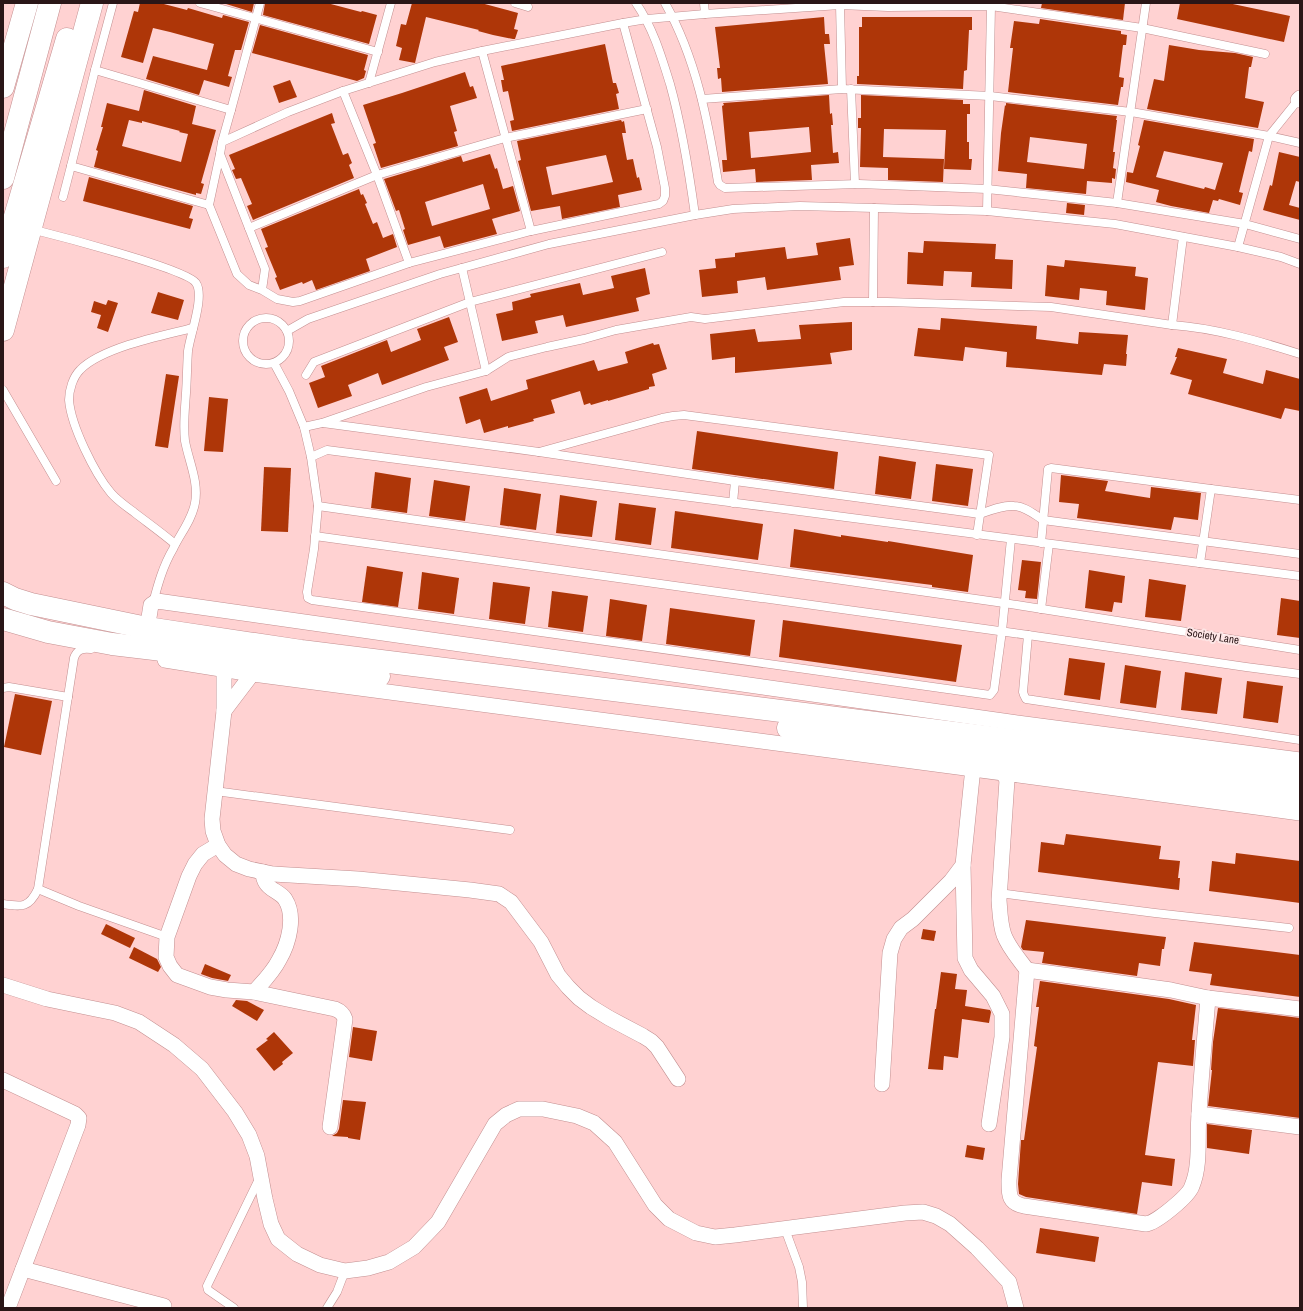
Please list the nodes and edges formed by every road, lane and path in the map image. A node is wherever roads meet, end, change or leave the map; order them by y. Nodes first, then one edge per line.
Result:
1 (27, 3) edge
2 (50, 3) edge
3 (76, 3) edge
4 (92, 3) edge
5 (113, 3) edge
6 (200, 3) edge
7 (260, 3) edge
8 (391, 3) edge
9 (515, 3) edge
10 (636, 3) edge
11 (665, 3) edge
12 (704, 3) edge
13 (1146, 3) edge
14 (840, 5) junction
15 (991, 6) junction
16 (528, 7) dead end
17 (705, 14) junction
18 (673, 17) junction
19 (256, 18) junction
20 (647, 19) junction
21 (623, 23) junction
22 (1142, 28) junction
23 (482, 51) junction
24 (378, 52) junction
25 (1265, 54) dead end
26 (95, 70) junction
27 (369, 83) junction
28 (3, 87) edge
29 (842, 89) junction
30 (851, 90) junction
31 (343, 91) junction
32 (990, 96) junction
33 (702, 99) junction
34 (1299, 99) edge
35 (231, 110) junction
36 (647, 110) junction
37 (1130, 112) junction
38 (1269, 136) junction
39 (504, 138) junction
40 (222, 142) junction
41 (1300, 143) edge
42 (220, 154) junction
43 (71, 166) junction
44 (377, 175) junction
45 (3, 178) edge
46 (855, 184) junction
47 (987, 189) junction
48 (63, 198) dead end
49 (1117, 203) junction
50 (209, 205) junction
51 (874, 208) junction
52 (987, 211) junction
53 (695, 215) junction
54 (1245, 224) junction
55 (249, 228) junction
56 (30, 229) junction
57 (531, 231) junction
58 (1183, 237) junction
59 (1300, 239) edge
60 (1238, 247) junction
61 (662, 252) dead end
62 (3, 257) edge
63 (409, 263) junction
64 (1300, 264) edge
65 (462, 268) junction
66 (262, 290) junction
67 (470, 302) junction
68 (873, 302) junction
69 (1172, 325) junction
70 (193, 328) junction
71 (3, 330) edge
72 (287, 331) junction
73 (1300, 354) edge
74 (274, 363) junction
75 (486, 371) junction
76 (306, 376) dead end
77 (3, 390) edge
78 (322, 423) junction
79 (304, 427) junction
80 (539, 452) junction
81 (311, 457) junction
82 (56, 481) dead end
83 (735, 481) junction
84 (1211, 489) junction
85 (1300, 500) edge
86 (733, 503) junction
87 (318, 506) junction
88 (980, 514) junction
89 (1043, 520) junction
90 (977, 535) junction
91 (315, 536) junction
92 (1011, 539) junction
93 (1203, 541) junction
94 (1045, 543) junction
95 (176, 544) junction
96 (1300, 554) edge
97 (1200, 563) junction
98 (1300, 576) edge
99 (3, 593) edge
100 (153, 603) junction
101 (1004, 603) junction
102 (1041, 608) junction
103 (3, 619) edge
104 (1002, 631) junction
105 (1028, 635) junction
106 (145, 643) junction
107 (1300, 650) edge
108 (224, 670) junction
109 (252, 674) junction
110 (1300, 674) edge
111 (3, 688) edge
112 (68, 696) junction
113 (224, 711) junction
114 (1300, 740) edge
115 (979, 758) junction
116 (1300, 760) edge
117 (1003, 773) junction
118 (1300, 776) edge
119 (214, 791) junction
120 (1300, 796) edge
121 (1300, 813) edge
122 (510, 830) dead end
123 (218, 845) junction
124 (963, 865) junction
125 (262, 872) junction
126 (38, 889) junction
127 (999, 893) junction
128 (3, 904) edge
129 (1289, 928) dead end
130 (167, 937) junction
131 (1027, 970) junction
132 (3, 985) edge
133 (254, 992) junction
134 (1208, 998) junction
135 (1300, 1009) edge
136 (678, 1079) dead end
137 (3, 1080) edge
138 (882, 1084) dead end
139 (1199, 1114) junction
140 (989, 1124) dead end
141 (330, 1127) dead end
142 (1300, 1127) edge
143 (260, 1175) junction
144 (785, 1228) junction
145 (23, 1269) junction
146 (345, 1271) junction
147 (164, 1306) dead end
148 (8, 1308) edge
149 (234, 1308) edge
150 (327, 1308) edge
151 (803, 1308) edge
152 (1016, 1308) edge

1 - 28 main road
2 - 45 main road
3 - 62 main road
4 - 56 main road
5 - 26 lane
6 - 19 lane
7 - 19 lane
8 - 24 lane
9 - 16 lane
10 - 20 lane
11 - 18 lane
12 - 17 lane
13 - 22 lane
14 - 15 lane
14 - 17 lane
14 - 29 lane
15 - 22 lane
15 - 32 lane
17 - 18 lane
18 - 20 lane
18 - 33 lane
19 - 24 lane
19 - 35 lane
20 - 21 lane
20 - 53 lane
21 - 23 lane
21 - 36 lane
22 - 25 lane
22 - 37 lane
23 - 27 lane
23 - 39 lane
24 - 27 lane
26 - 35 lane
26 - 43 lane
27 - 31 lane
29 - 30 lane
29 - 33 lane
30 - 32 lane
30 - 46 lane
31 - 40 lane
31 - 44 lane
32 - 37 lane
32 - 47 lane
33 - 46 lane
34 - 38 lane
35 - 40 lane
36 - 39 lane
36 - 57 lane
37 - 38 lane
37 - 49 lane
38 - 41 lane
38 - 54 lane
39 - 44 lane
39 - 57 lane
40 - 42 lane
42 - 50 lane
42 - 55 lane
43 - 48 lane
43 - 50 lane
44 - 55 lane
44 - 63 lane
46 - 47 lane
47 - 49 lane
47 - 52 lane
49 - 54 lane
50 - 66 lane
51 - 52 lane
51 - 53 lane
51 - 68 lane
52 - 58 lane
53 - 65 lane
54 - 59 lane
54 - 60 lane
55 - 66 lane
56 - 70 lane
56 - 71 main road
57 - 63 lane
58 - 60 lane
58 - 69 lane
60 - 64 lane
61 - 67 lane
63 - 66 lane
65 - 67 lane
65 - 72 lane
67 - 75 lane
67 - 76 lane
68 - 69 lane
68 - 75 lane
69 - 73 lane
70 - 95 lane
70 - 95 lane
72 - 74 lane
72 - 74 lane
74 - 79 lane
75 - 78 lane
77 - 82 lane
78 - 79 lane
78 - 80 lane
79 - 81 lane
80 - 83 lane
80 - 88 lane
81 - 86 lane
81 - 87 lane
83 - 86 lane
83 - 88 lane
84 - 85 lane
84 - 89 lane
84 - 93 lane
86 - 90 lane
87 - 91 lane
87 - 101 lane, Society Lane
88 - 89 lane
88 - 90 lane
89 - 93 lane
89 - 94 lane
90 - 92 lane
91 - 104 lane
91 - 104 lane
92 - 94 lane
92 - 101 lane
93 - 96 lane
93 - 97 lane
94 - 97 lane
94 - 102 lane
95 - 100 lane
97 - 98 lane
99 - 106 main road
100 - 106 street
100 - 116 street
101 - 102 lane, Society Lane
101 - 104 lane
102 - 107 lane, Society Lane
103 - 106 main road
104 - 105 lane
105 - 110 lane
105 - 114 lane
106 - 108 street
106 - 112 lane
106 - 115 main road
106 - 118 main road
108 - 109 street
108 - 113 street
109 - 113 street
109 - 115 street
111 - 112 lane
112 - 126 lane
113 - 119 street
115 - 117 street
115 - 120 main road
115 - 124 street
117 - 121 street
117 - 127 street
119 - 122 lane
119 - 123 street
123 - 125 street
123 - 130 street
124 - 138 street
124 - 140 street
125 - 133 street
125 - 136 street
126 - 128 lane
126 - 130 lane
127 - 129 lane
127 - 131 street
130 - 133 street
131 - 134 street
131 - 139 street
132 - 143 street
133 - 141 street
134 - 135 street
134 - 139 street
137 - 145 street
139 - 142 street
143 - 146 street
143 - 149 lane
144 - 146 street
144 - 151 lane
144 - 152 street
145 - 147 street
145 - 148 street
146 - 150 lane

